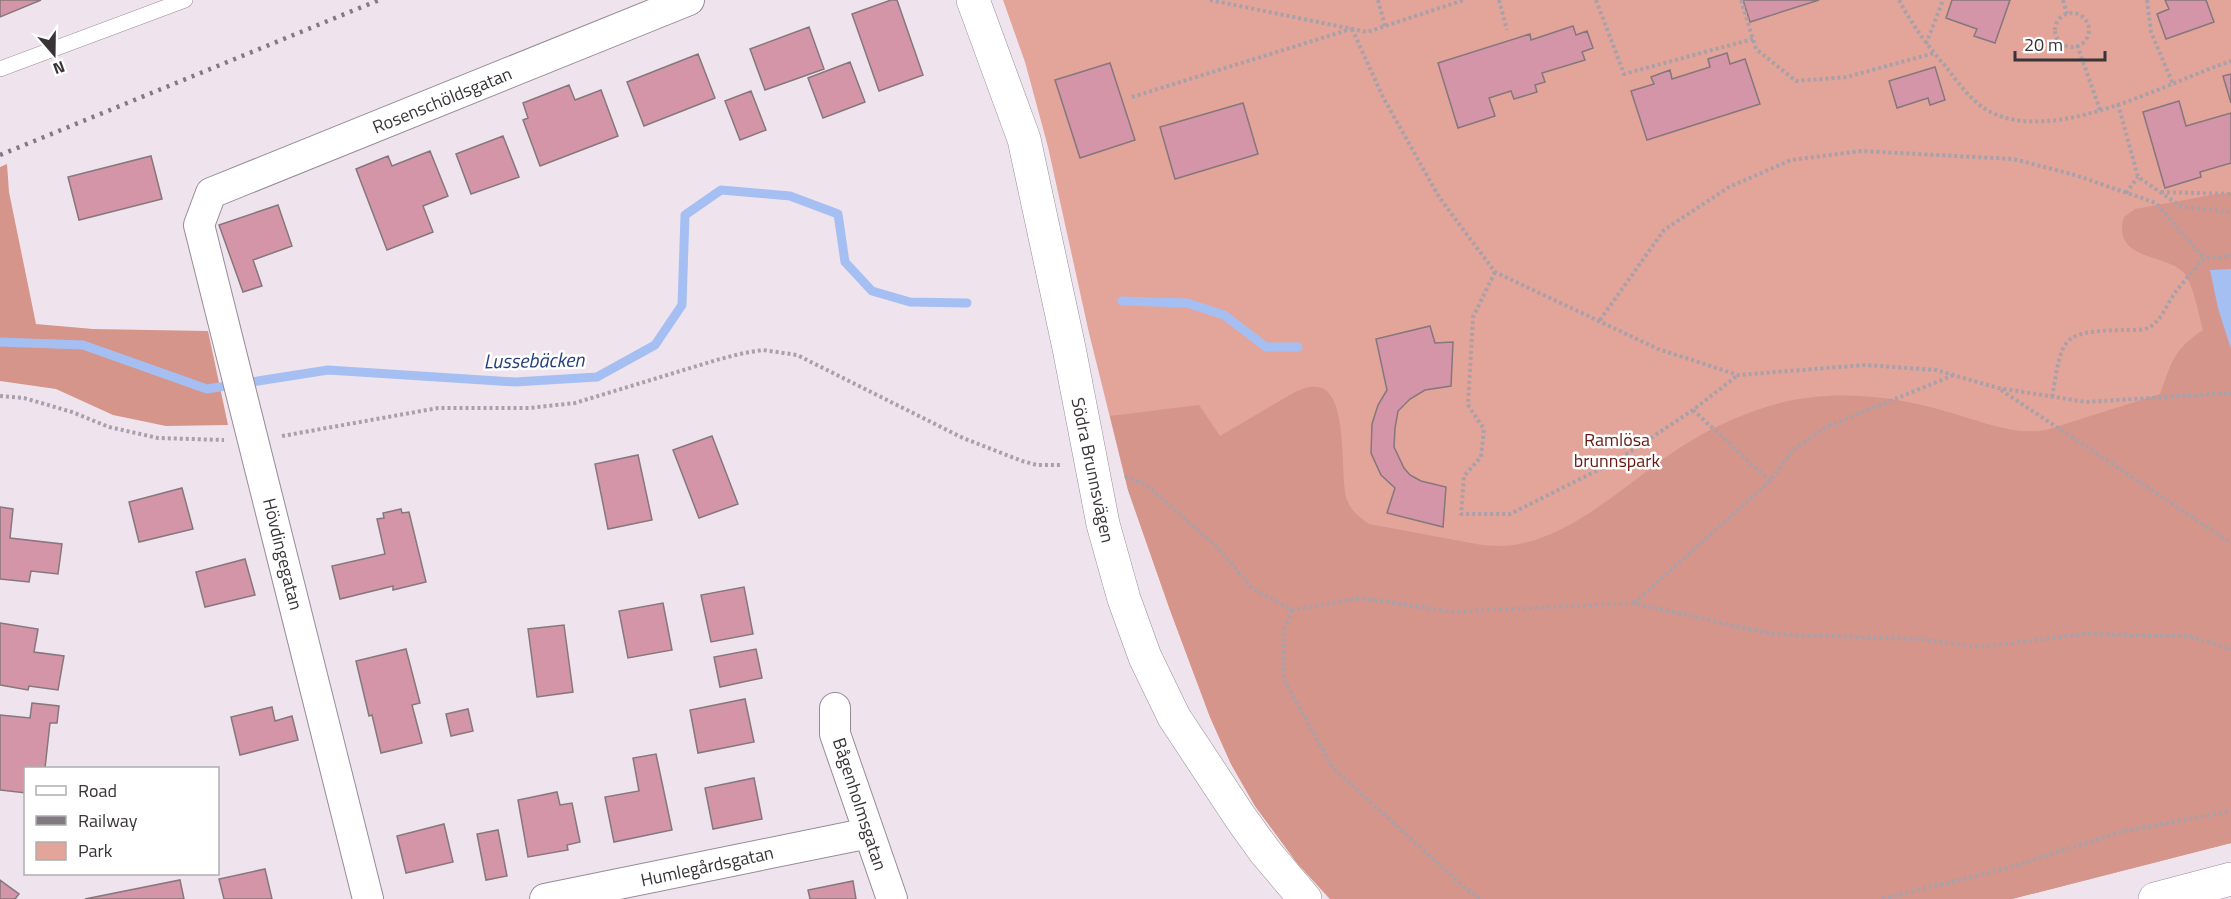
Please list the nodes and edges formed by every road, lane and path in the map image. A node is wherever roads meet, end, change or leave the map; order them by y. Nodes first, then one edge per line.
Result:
1 (185, 0) edge
2 (689, 0) edge
3 (973, 0) edge
4 (1210, 0) edge
5 (1378, 0) edge
6 (1464, 0) edge
7 (1499, 0) edge
8 (1596, 0) edge
9 (1741, 0) edge
10 (1899, 0) edge
11 (1943, 0) edge
12 (2063, 0) edge
13 (2147, 0) edge
14 (2067, 14) junction
15 (1385, 26) junction
16 (1352, 29) junction
17 (1508, 30) dead end
18 (1754, 39) junction
19 (1926, 44) junction
20 (2077, 45) junction
21 (1934, 53) junction
22 (2231, 61) edge
23 (0, 69) edge
24 (2173, 84) junction
25 (1132, 97) dead end
26 (2118, 104) junction
27 (2100, 110) junction
28 (2138, 177) junction
29 (2160, 192) junction
30 (2126, 194) junction
31 (2231, 194) edge
32 (204, 209) joint
33 (2231, 212) edge
34 (2231, 256) edge
35 (2204, 258) junction
36 (1495, 272) junction
37 (1600, 320) junction
38 (1738, 375) junction
39 (1954, 375) junction
40 (1998, 388) junction
41 (2231, 393) edge
42 (0, 396) edge
43 (2052, 397) junction
44 (1693, 410) junction
45 (253, 433) junction
46 (1091, 461) junction
47 (1770, 481) junction
48 (2231, 543) edge
49 (1633, 603) junction
50 (1292, 610) junction
51 (2231, 649) edge
52 (835, 708) dead end
53 (2231, 811) edge
54 (869, 833) junction
55 (2231, 879) edge
56 (368, 899) edge
57 (545, 899) edge
58 (892, 899) edge
59 (1305, 899) edge
60 (1480, 899) edge
61 (1882, 899) edge
62 (2155, 899) edge

1 - 23 lane
2 - 32 street, Rosenschöldsgatan
3 - 46 street, Södra Brunnsvägen
4 - 16 path
5 - 15 path
6 - 15 path
7 - 17 path
8 - 18 path
9 - 18 path
10 - 19 path
11 - 19 path
12 - 14 path
13 - 24 path
14 - 20 path
14 - 20 path
15 - 16 path
16 - 25 path
16 - 36 path
18 - 21 path
19 - 21 path
20 - 27 path
21 - 27 path
22 - 24 path
24 - 26 path
26 - 27 path
26 - 28 path
28 - 29 path
28 - 30 path
29 - 31 path
29 - 33 path
30 - 35 path
30 - 37 path
32 - 45 street, Hövdingegatan
34 - 35 path
35 - 43 path
36 - 37 path
36 - 44 path
37 - 38 path
38 - 39 path
38 - 44 path
39 - 40 path
39 - 47 path
40 - 43 path
40 - 48 path
41 - 43 path
42 - 45 path
44 - 47 path
45 - 46 path
45 - 56 street, Hövdingegatan
46 - 50 path
46 - 59 street, Södra Brunnsvägen
47 - 49 path
49 - 50 path
49 - 51 path
50 - 60 path
52 - 54 street, Bågenholmsgatan
53 - 61 path
54 - 57 street, Humlegårdsgatan
54 - 58 street, Bågenholmsgatan
55 - 62 street

